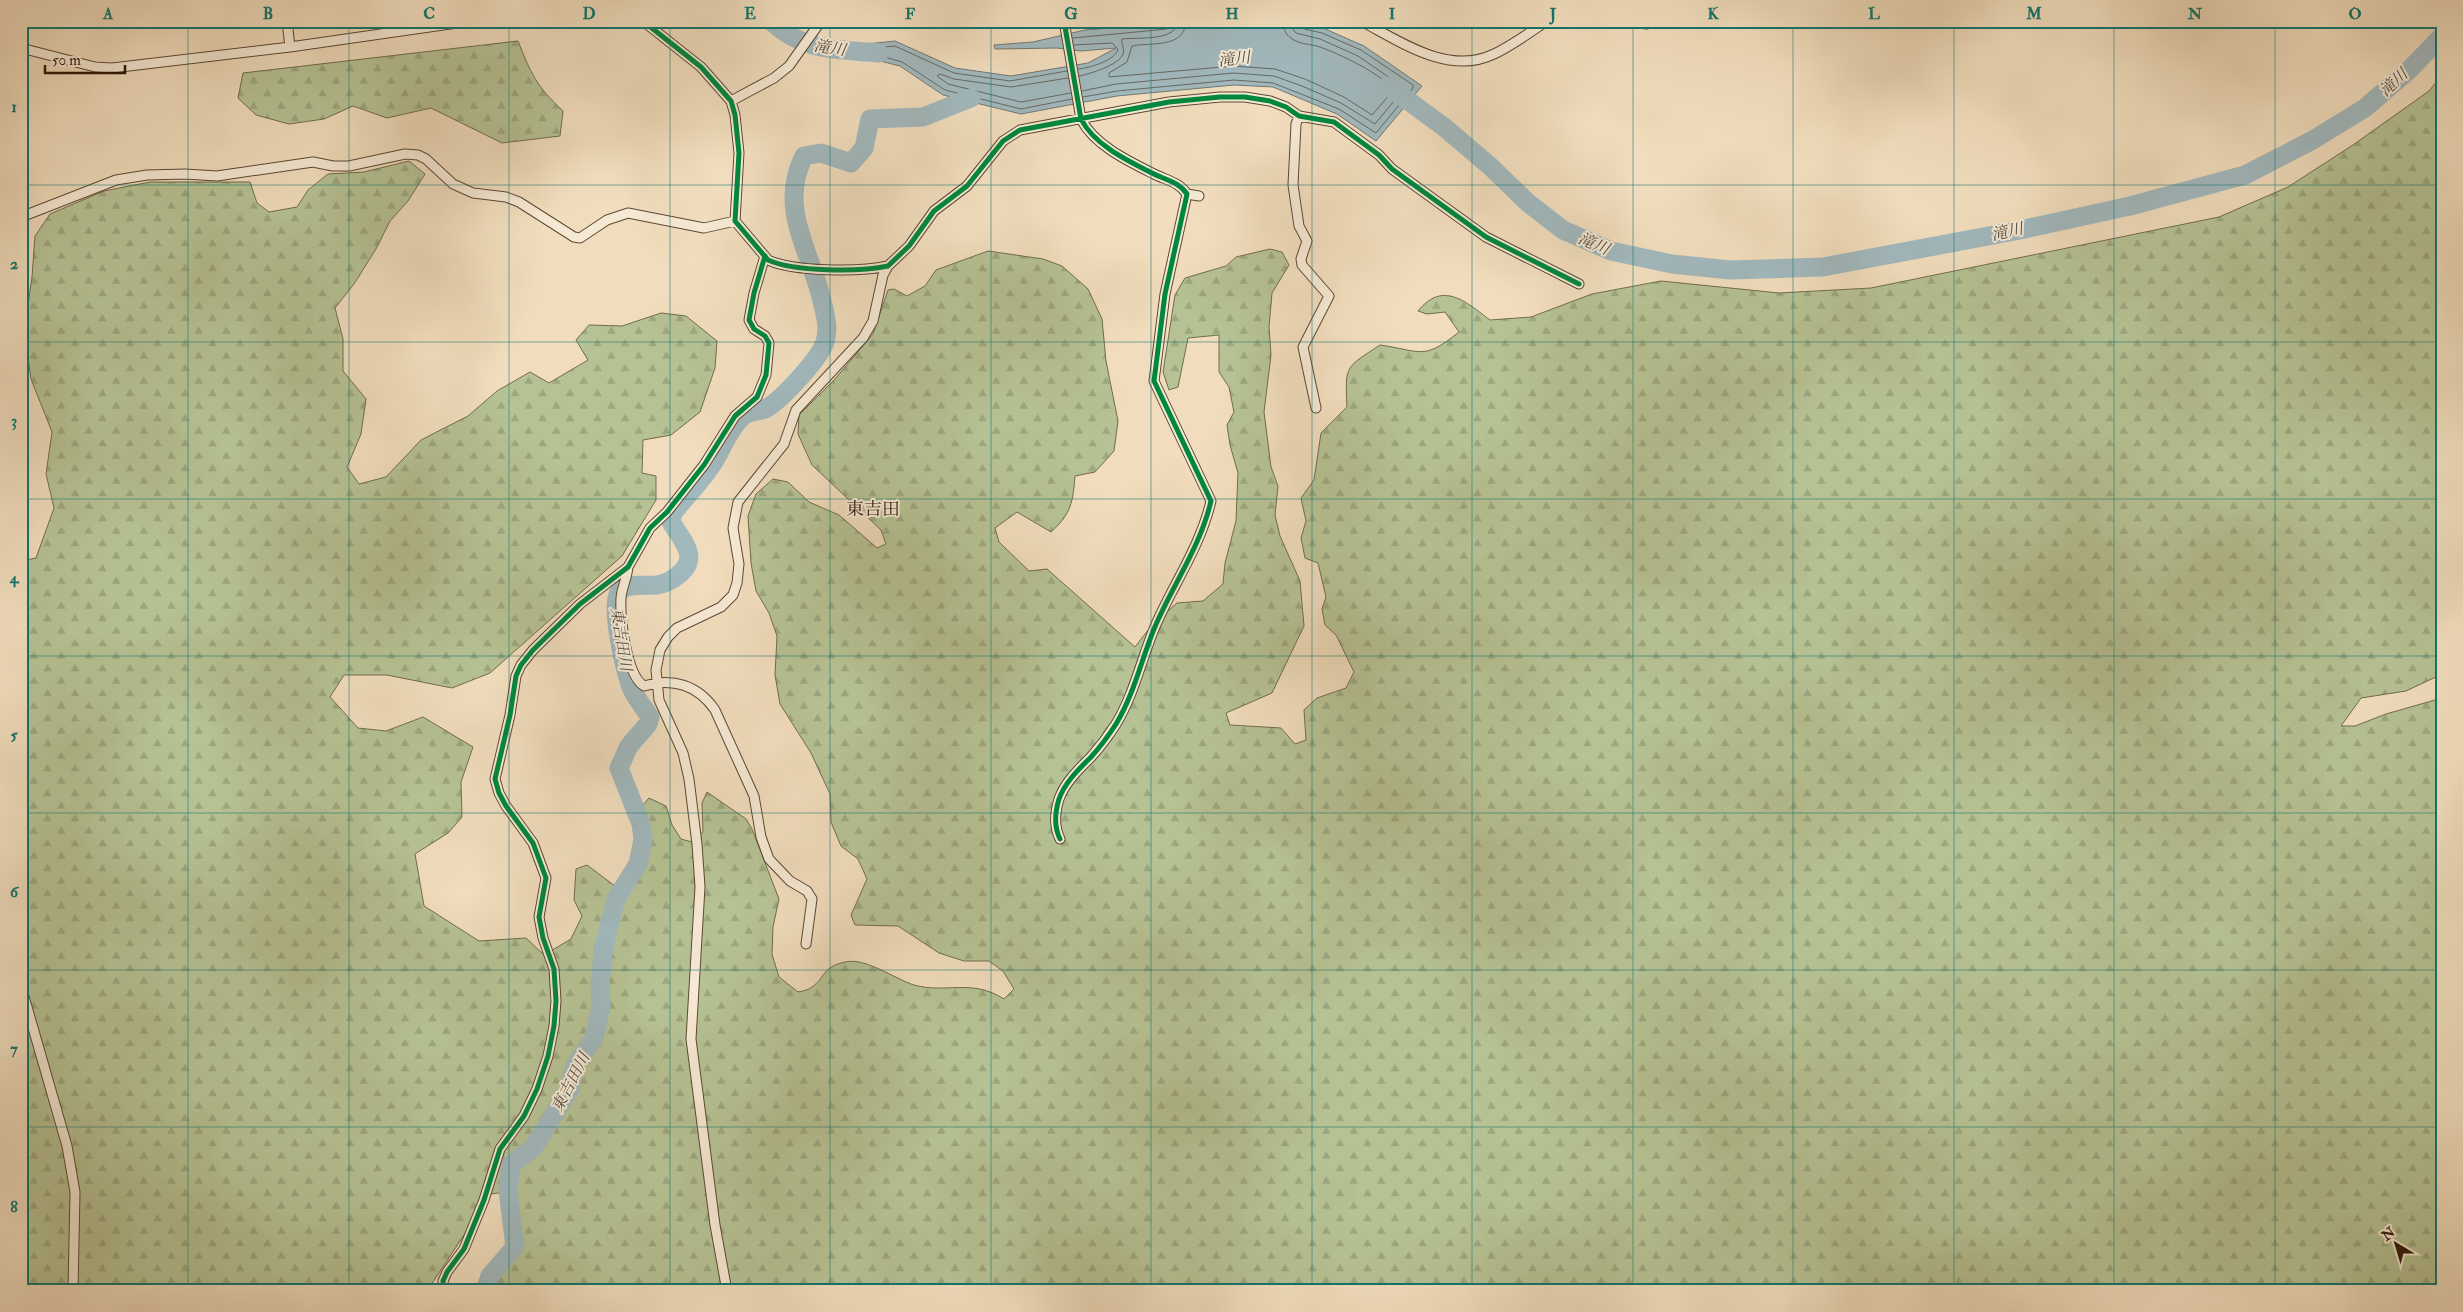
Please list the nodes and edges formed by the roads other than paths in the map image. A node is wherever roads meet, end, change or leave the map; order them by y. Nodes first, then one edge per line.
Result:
1 (287, 21) edge
2 (471, 21) edge
3 (643, 21) edge
4 (821, 21) edge
5 (1361, 21) edge
6 (1547, 21) edge
7 (1622, 21) edge
8 (1659, 21) edge
9 (1064, 23) edge
10 (290, 47) junction
11 (21, 48) edge
12 (730, 101) junction
13 (1299, 116) junction
14 (1081, 119) junction
15 (1187, 194) junction
16 (1199, 196) dead end
17 (21, 217) edge
18 (735, 221) junction
19 (765, 256) junction
20 (888, 266) junction
21 (1579, 284) dead end
22 (1316, 408) dead end
23 (628, 567) junction
24 (656, 681) junction
25 (1060, 839) dead end
26 (806, 944) dead end
27 (21, 986) edge
28 (74, 1291) edge
29 (444, 1291) edge
30 (727, 1291) edge

1 - 10 street
2 - 10 street
3 - 12 street
4 - 12 street
5 - 6 street
7 - 8 street
9 - 14 street
10 - 11 street
12 - 18 street
13 - 14 street
13 - 21 street
13 - 22 street
14 - 15 street
14 - 20 street
15 - 16 street
15 - 25 street
17 - 18 street
18 - 19 street
19 - 20 street
19 - 23 street
20 - 24 street
23 - 24 street
23 - 29 street
24 - 26 street
24 - 30 street
27 - 28 street

